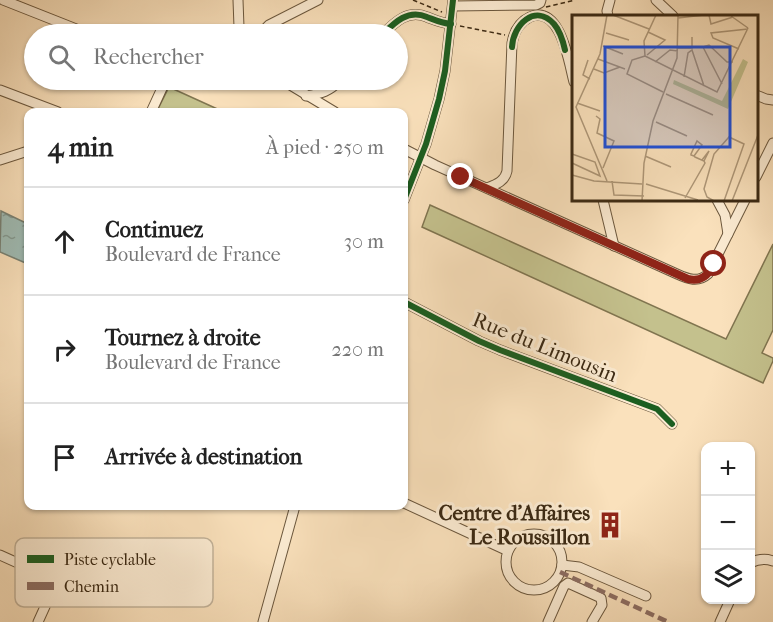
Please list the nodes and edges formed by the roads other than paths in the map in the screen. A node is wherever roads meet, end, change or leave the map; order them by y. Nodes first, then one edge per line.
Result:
1 (3, 0) edge
2 (238, 0) edge
3 (318, 0) edge
4 (541, 0) edge
5 (610, 0) edge
6 (656, 0) edge
7 (452, 11) edge
8 (608, 15) edge
9 (672, 15) edge
10 (64, 24) edge
11 (238, 24) edge
12 (270, 24) edge
13 (394, 24) edge
14 (572, 78) edge
15 (0, 90) edge
16 (161, 90) edge
17 (297, 90) edge
18 (329, 90) edge
19 (306, 96) junction
20 (758, 96) edge
21 (773, 100) edge
22 (47, 108) edge
23 (153, 108) edge
24 (328, 108) edge
25 (773, 143) edge
26 (408, 151) edge
27 (24, 152) edge
28 (420, 158) junction
29 (0, 160) edge
30 (758, 173) edge
31 (487, 188) junction
32 (408, 190) edge
33 (603, 201) edge
34 (718, 201) edge
35 (745, 201) edge
36 (729, 234) junction
37 (614, 246) junction
38 (408, 304) edge
39 (672, 424) dead end
40 (408, 505) edge
41 (294, 510) edge
42 (508, 551) junction
43 (0, 555) edge
44 (755, 560) edge
45 (773, 561) edge
46 (15, 562) edge
47 (562, 565) junction
48 (646, 596) dead end
49 (728, 604) edge
50 (45, 607) edge
51 (38, 622) edge
52 (263, 622) edge
53 (548, 622) edge
54 (592, 622) edge
55 (720, 622) edge

1 - 10 street
2 - 11 street
3 - 12 street
4 - 7 street
5 - 8 street
6 - 9 street
7 - 13 street
7 - 28 street
14 - 31 street
15 - 22 street
16 - 23 street
17 - 19 street
18 - 19 street
19 - 24 street
20 - 21 street
25 - 30 street
26 - 28 street
27 - 29 street
28 - 31 street
28 - 32 street
31 - 37 street
33 - 37 street
34 - 36 street
35 - 36 street
36 - 37 street
38 - 39 street, Rue du Limousin
40 - 42 street
41 - 52 street
42 - 47 street
42 - 47 street
43 - 46 street
44 - 45 street
47 - 48 street
49 - 55 street
50 - 51 street
53 - 54 street

